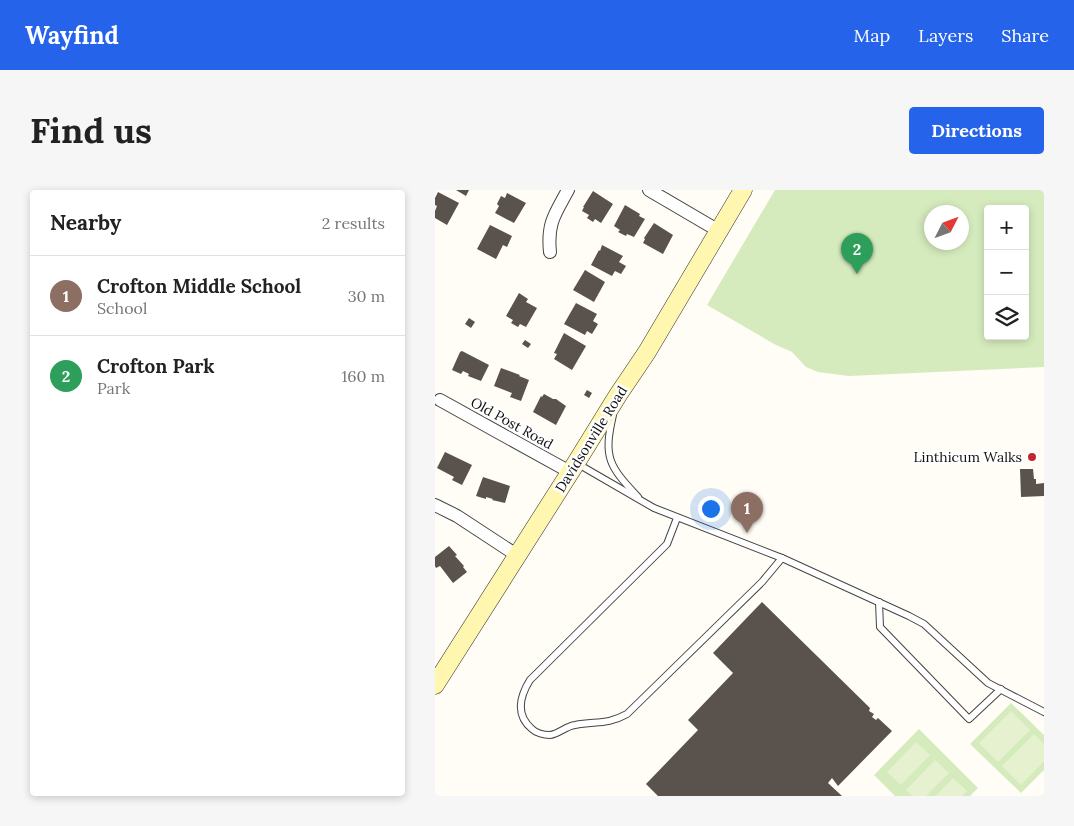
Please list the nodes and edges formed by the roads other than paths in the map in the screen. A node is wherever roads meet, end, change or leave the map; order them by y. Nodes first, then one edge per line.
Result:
1 (568, 190) edge
2 (649, 190) edge
3 (743, 190) edge
4 (719, 231) junction
5 (550, 252) dead end
6 (618, 395) junction
7 (440, 400) dead end
8 (573, 468) junction
9 (644, 503) junction
10 (435, 505) edge
11 (677, 518) junction
12 (518, 556) junction
13 (782, 558) junction
14 (879, 602) junction
15 (435, 685) edge
16 (1001, 689) junction
17 (1044, 712) edge

1 - 5 street
2 - 4 street
3 - 4 main road, Davidsonville Road
4 - 6 main road, Davidsonville Road
6 - 8 main road, Davidsonville Road
6 - 9 lane
7 - 8 street, Old Post Road
8 - 9 lane
8 - 12 main road, Davidsonville Road
9 - 11 lane
10 - 12 street
11 - 13 lane
11 - 13 lane
12 - 15 main road, Davidsonville Road
13 - 14 lane
14 - 16 lane
14 - 16 lane
16 - 17 lane

